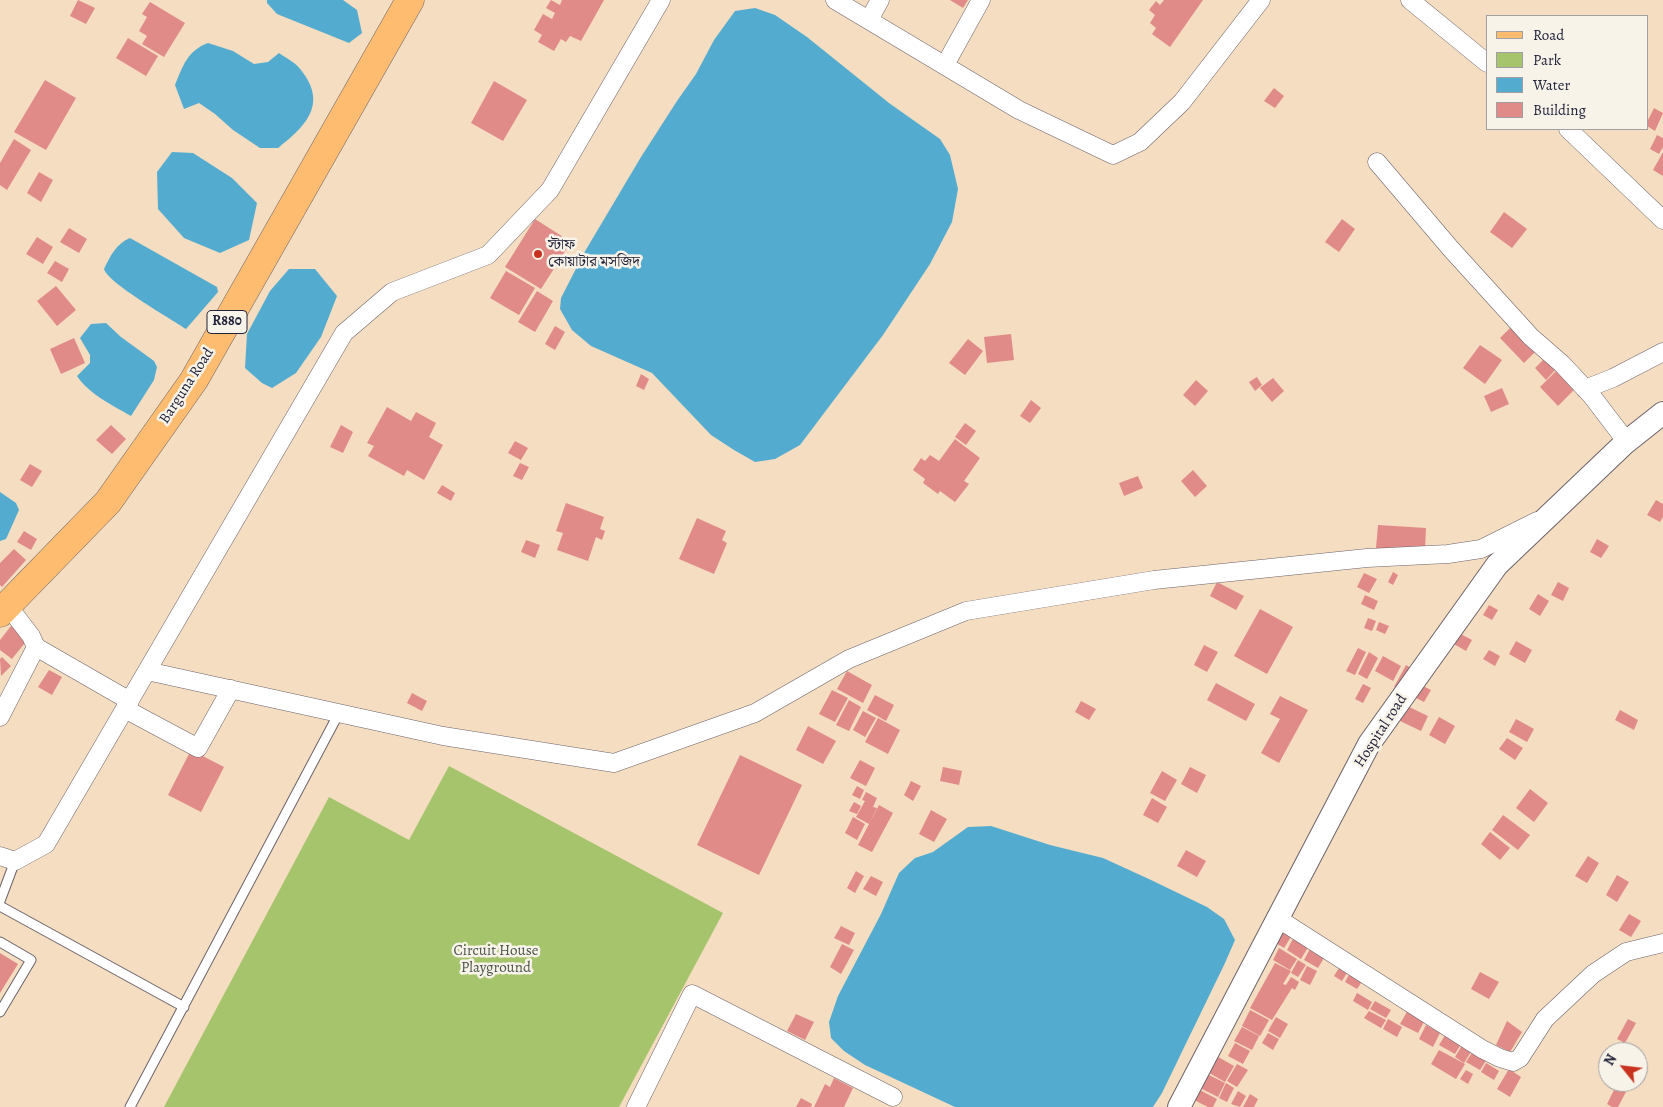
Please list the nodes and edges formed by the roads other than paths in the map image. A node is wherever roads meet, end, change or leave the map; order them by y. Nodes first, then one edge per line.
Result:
1 (410, 0) edge
2 (661, 0) edge
3 (835, 0) edge
4 (880, 0) edge
5 (981, 0) edge
6 (1261, 0) edge
7 (1410, 0) edge
8 (868, 20) junction
9 (1486, 62) edge
10 (945, 65) junction
11 (1569, 130) edge
12 (1377, 162) dead end
13 (1663, 220) edge
14 (1663, 352) edge
15 (1588, 392) junction
16 (1663, 413) edge
17 (1623, 438) junction
18 (1552, 513) junction
19 (4, 610) edge
20 (36, 647) junction
21 (147, 671) junction
22 (231, 689) junction
23 (127, 705) junction
24 (339, 713) junction
25 (0, 716) edge
26 (7, 858) edge
27 (0, 901) edge
28 (0, 906) edge
29 (1277, 918) junction
30 (0, 942) edge
31 (1663, 942) edge
32 (184, 1007) junction
33 (0, 1012) edge
34 (893, 1097) dead end
35 (130, 1107) edge
36 (636, 1107) edge
37 (1179, 1107) edge

1 - 19 main road, Barguna Road / R880
2 - 21 street
3 - 8 street
4 - 8 street
5 - 10 street
6 - 10 street
7 - 9 street
8 - 10 street
11 - 13 street
12 - 15 street
14 - 15 street
15 - 17 street
16 - 17 street, Hospital road
17 - 18 street, Hospital road
18 - 24 street
18 - 29 street, Hospital road
19 - 20 street
20 - 23 street
20 - 25 street
21 - 22 street
21 - 23 street
22 - 23 street
22 - 24 street
23 - 26 street
24 - 32 lane
26 - 27 lane
28 - 32 lane
29 - 31 street
29 - 37 street, Hospital road
30 - 33 lane
32 - 35 lane
34 - 36 street

